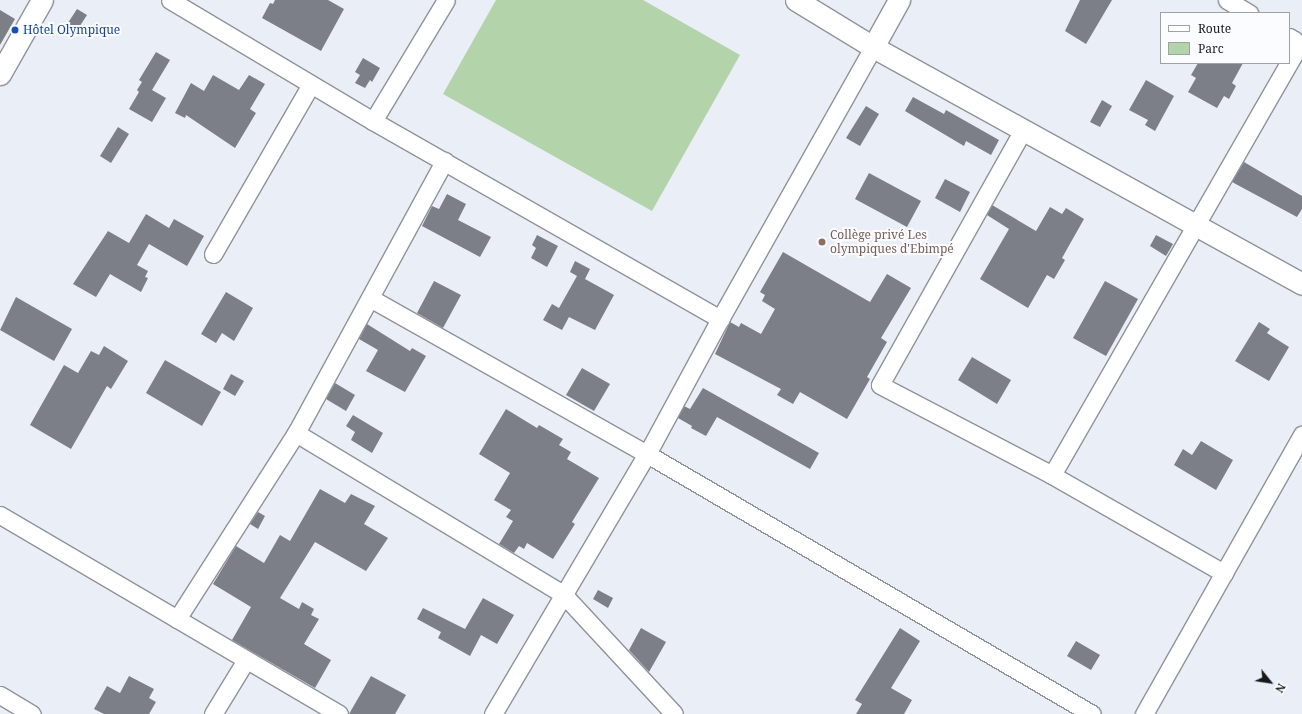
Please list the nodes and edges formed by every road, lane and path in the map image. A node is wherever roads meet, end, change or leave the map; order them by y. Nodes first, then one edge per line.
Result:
1 (42, 0) edge
2 (170, 0) edge
3 (446, 0) edge
4 (796, 0) edge
5 (899, 0) edge
6 (1227, 0) edge
7 (1247, 12) edge
8 (1295, 35) edge
9 (872, 47) junction
10 (1290, 61) edge
11 (1288, 64) edge
12 (0, 74) edge
13 (311, 84) junction
14 (373, 121) junction
15 (1023, 130) junction
16 (444, 161) junction
17 (1196, 225) junction
18 (213, 254) dead end
19 (1302, 284) edge
20 (370, 298) junction
21 (720, 319) junction
22 (296, 433) junction
23 (1302, 436) edge
24 (647, 454) junction
25 (1052, 475) junction
26 (0, 515) edge
27 (1224, 573) junction
28 (563, 594) junction
29 (177, 619) junction
30 (246, 660) junction
31 (0, 695) edge
32 (32, 714) edge
33 (213, 714) edge
34 (339, 714) edge
35 (493, 714) edge
36 (673, 714) edge
37 (1092, 714) edge
38 (1144, 714) edge

1 - 12 street
2 - 13 street
3 - 14 street
4 - 9 street
5 - 9 street
6 - 7 street
8 - 10 street
9 - 15 street
9 - 21 street
11 - 17 street
13 - 14 street
13 - 18 street
14 - 16 street
15 - 17 street
15 - 25 street
16 - 20 street
16 - 21 street
17 - 19 street
17 - 25 street
20 - 22 street
20 - 24 street
21 - 24 street
22 - 28 street
22 - 29 street
23 - 27 street
24 - 28 street
24 - 37 street
25 - 27 street
26 - 29 street
27 - 38 street
28 - 35 street
28 - 36 street
29 - 30 street
30 - 33 street
30 - 34 street
31 - 32 street

